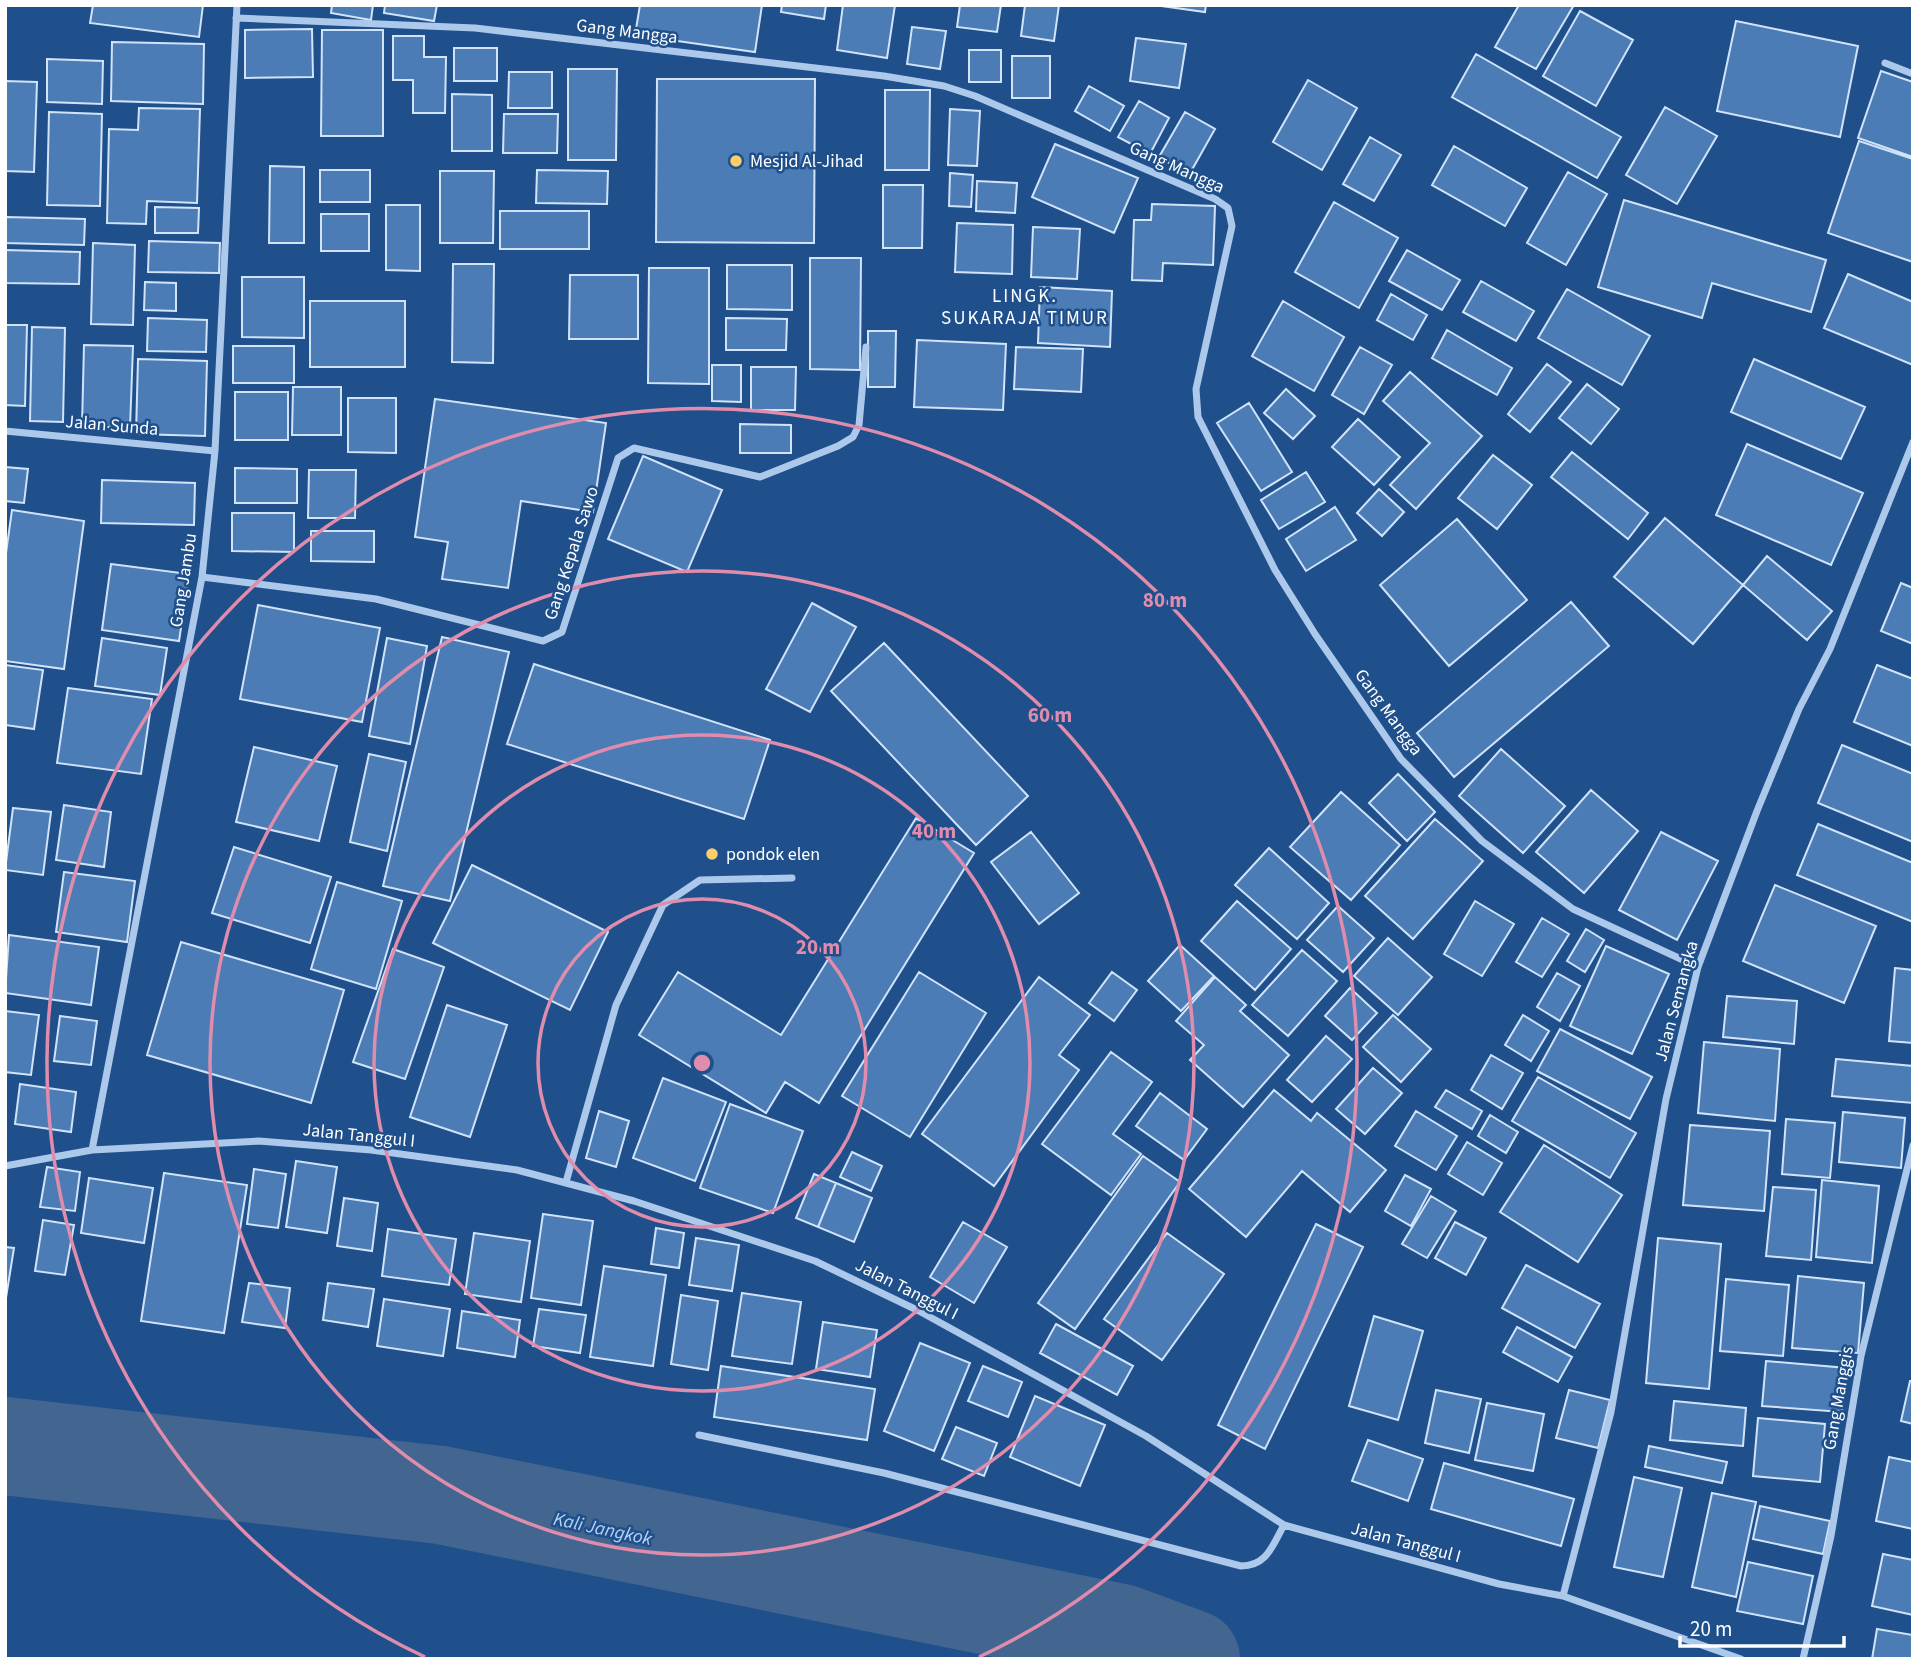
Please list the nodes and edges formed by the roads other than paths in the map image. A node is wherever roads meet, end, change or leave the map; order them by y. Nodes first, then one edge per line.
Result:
1 (237, 5) edge
2 (236, 18) junction
3 (1885, 63) dead end
4 (1913, 74) edge
5 (866, 347) dead end
6 (5, 431) edge
7 (1913, 442) edge
8 (215, 451) junction
9 (202, 577) junction
10 (792, 878) dead end
11 (1698, 967) junction
12 (1913, 1145) edge
13 (92, 1150) junction
14 (5, 1166) edge
15 (566, 1182) junction
16 (699, 1435) dead end
17 (1284, 1525) junction
18 (1563, 1596) junction
19 (1741, 1659) edge
20 (1803, 1659) edge

1 - 2 street, Gang Jambu
2 - 8 street, Gang Jambu
2 - 11 street, Gang Mangga
3 - 4 street
5 - 9 street, Gang Kepala Sawo
6 - 8 street, Jalan Sunda
7 - 11 street, Jalan Semangka
8 - 9 street, Gang Jambu
9 - 13 street, Gang Jambu
10 - 15 street
11 - 18 street, Jalan Semangka
12 - 20 street, Gang Manggis
13 - 14 street, Jalan Tanggul I
13 - 15 street, Jalan Tanggul I
15 - 17 street, Jalan Tanggul I
16 - 17 street
17 - 18 street, Jalan Tanggul I
18 - 19 street, Jalan Tanggul I

